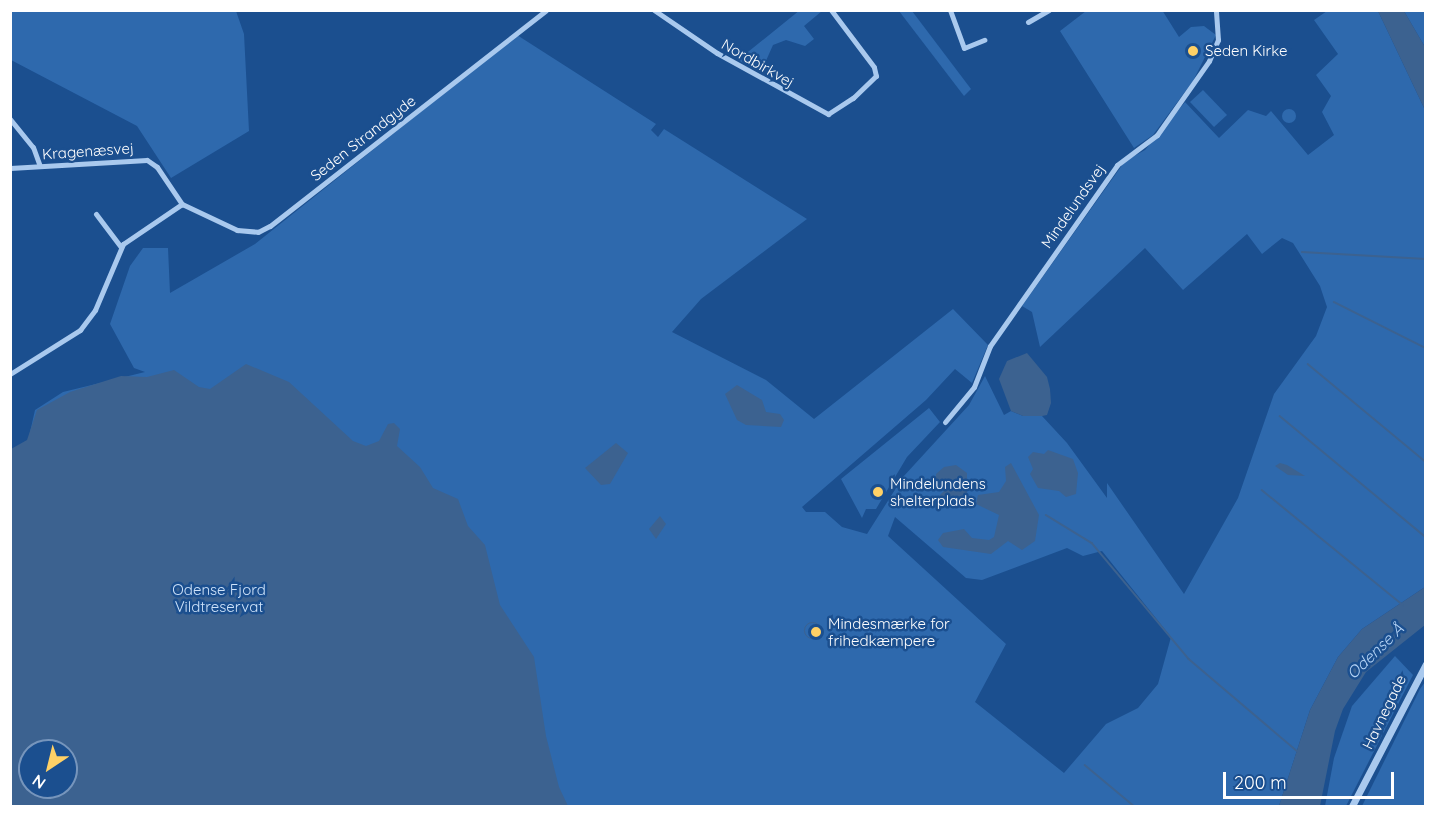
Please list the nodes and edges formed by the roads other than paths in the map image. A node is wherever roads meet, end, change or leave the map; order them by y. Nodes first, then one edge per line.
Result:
1 (546, 10) edge
2 (654, 10) edge
3 (831, 10) edge
4 (950, 10) edge
5 (1049, 10) edge
6 (1216, 10) edge
7 (1029, 22) dead end
8 (984, 40) dead end
9 (10, 119) edge
10 (40, 166) junction
11 (10, 168) edge
12 (182, 204) junction
13 (96, 214) dead end
14 (121, 247) junction
15 (10, 374) edge
16 (945, 422) dead end
17 (1425, 664) edge
18 (1352, 807) edge

1 - 12 street, Seden Strandgyde
2 - 3 street, Nordbirkvej
4 - 8 street
5 - 7 street
6 - 16 street, Mindelundsvej
9 - 10 street
10 - 11 street, Kragenæsvej
10 - 12 street, Kragenæsvej
12 - 14 street
13 - 14 street
14 - 15 street
17 - 18 street, Havnegade

